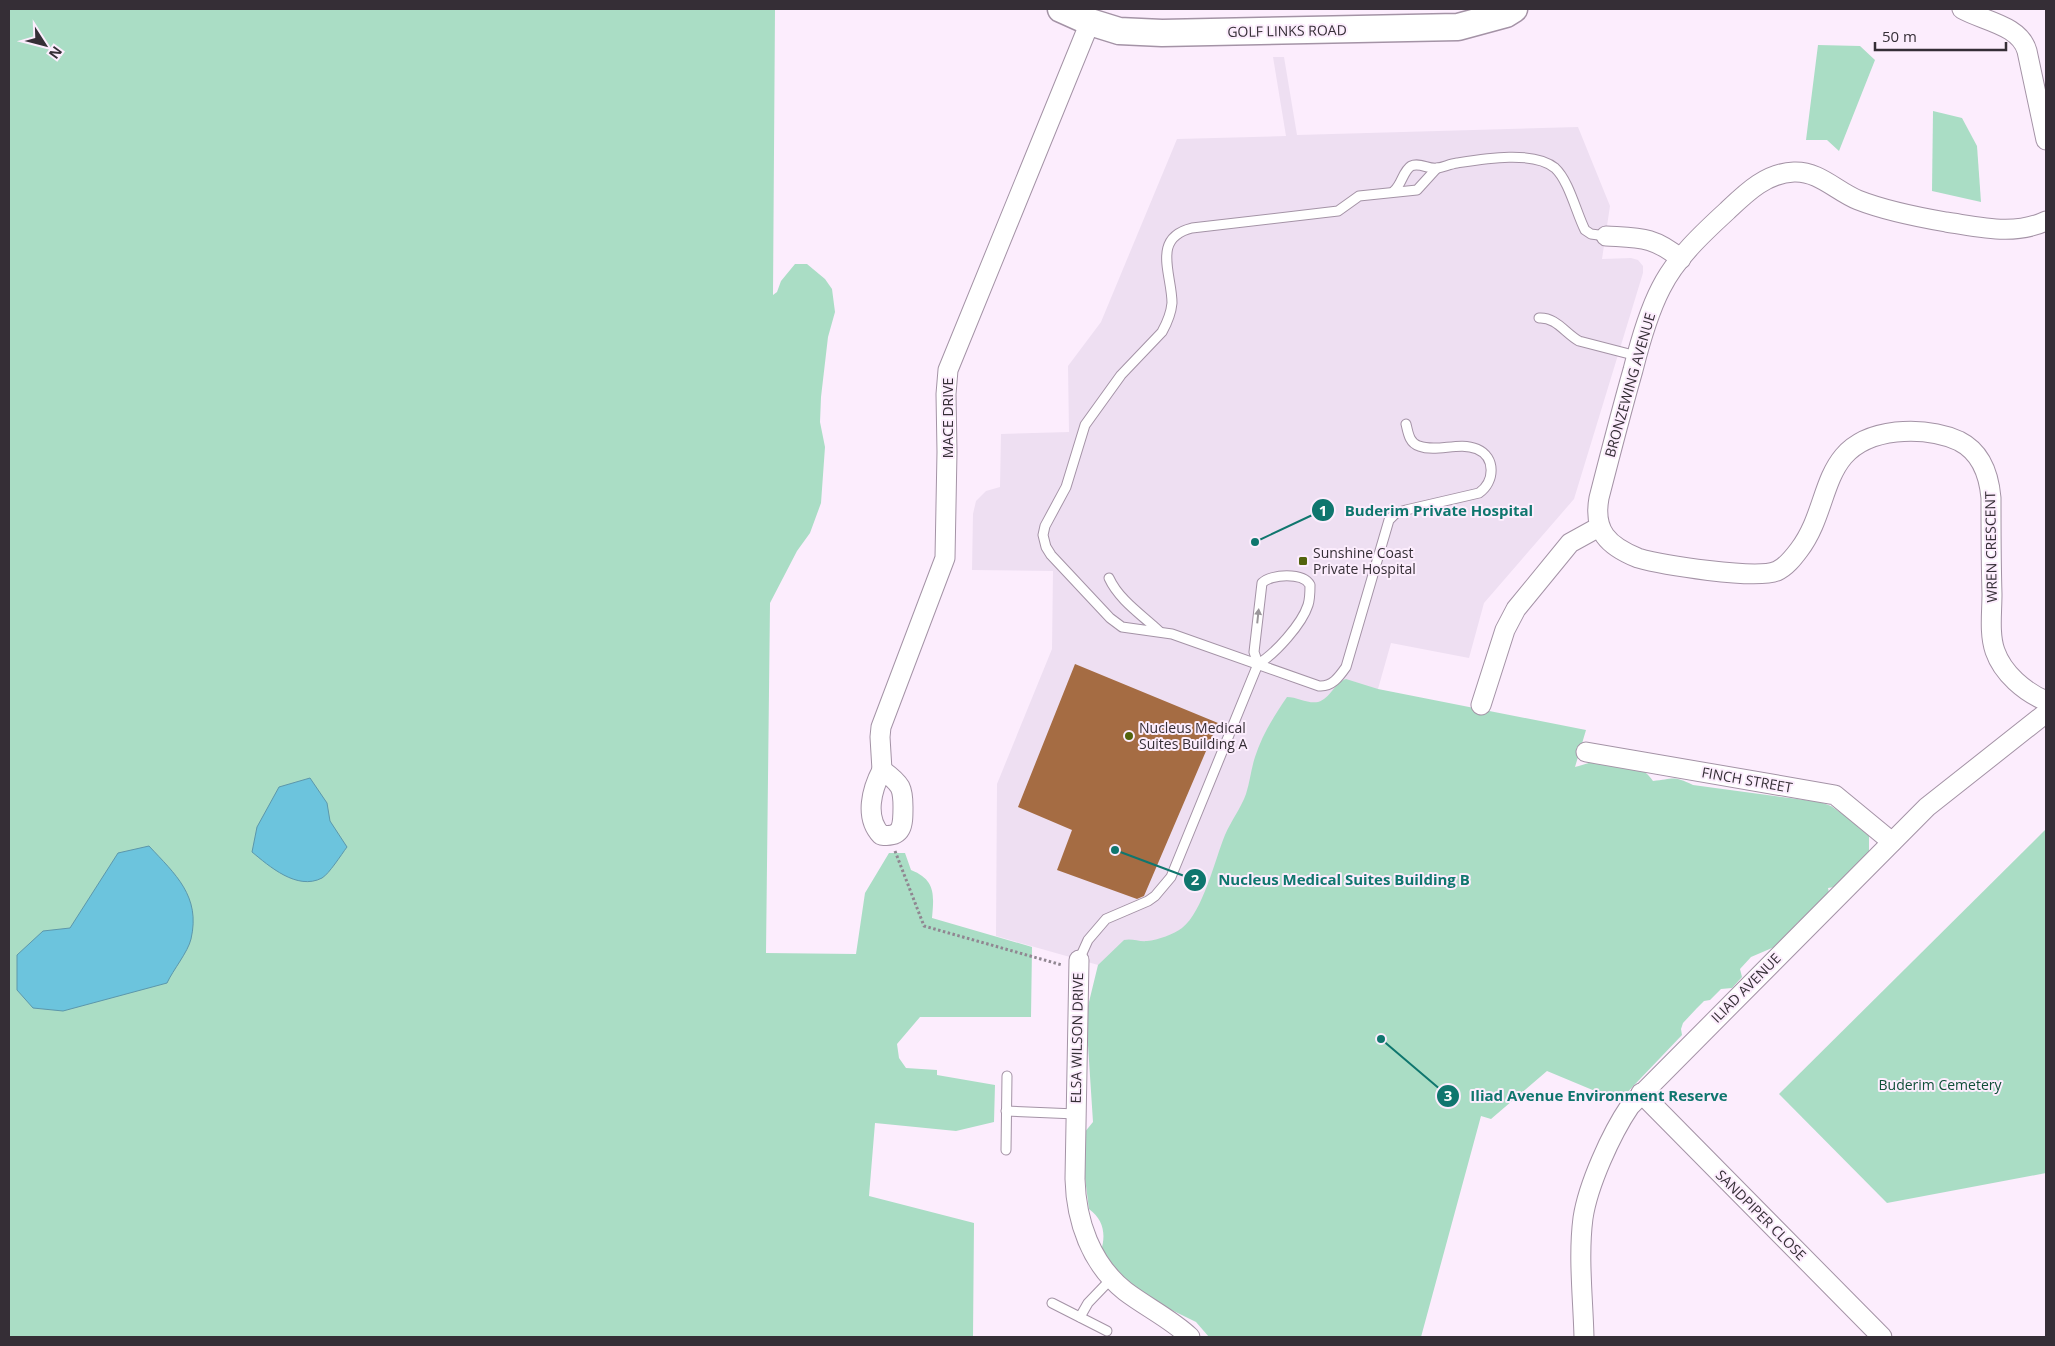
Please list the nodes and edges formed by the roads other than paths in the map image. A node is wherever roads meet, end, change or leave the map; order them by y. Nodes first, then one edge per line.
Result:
1 (1060, 9) edge
2 (1514, 9) edge
3 (1962, 9) edge
4 (1090, 22) junction
5 (2046, 140) edge
6 (1438, 168) junction
7 (1394, 191) junction
8 (2046, 221) edge
9 (1606, 236) joint
10 (1681, 259) junction
11 (1539, 318) dead end
12 (1637, 356) junction
13 (1406, 424) dead end
14 (1599, 527) junction
15 (1109, 578) dead end
16 (1159, 631) junction
17 (1258, 664) junction
18 (2046, 701) edge
19 (1481, 705) dead end
20 (2046, 713) edge
21 (1586, 752) dead end
22 (882, 770) junction
23 (1892, 842) junction
24 (1078, 965) joint
25 (1007, 1076) dead end
26 (1640, 1093) junction
27 (1006, 1111) junction
28 (1076, 1114) junction
29 (1006, 1150) dead end
30 (1112, 1278) junction
31 (1052, 1303) dead end
32 (1080, 1317) junction
33 (1107, 1331) dead end
34 (1190, 1337) edge
35 (1584, 1337) edge
36 (1882, 1337) edge

1 - 4 main road, GOLF LINKS ROAD
2 - 4 main road, GOLF LINKS ROAD
3 - 5 street
4 - 22 street, MACE DRIVE
6 - 7 lane
6 - 7 lane
6 - 9 lane
7 - 16 lane
8 - 10 street, BRONZEWING AVENUE
9 - 10 street
10 - 12 street, BRONZEWING AVENUE
11 - 12 lane
12 - 14 street, BRONZEWING AVENUE
13 - 17 lane
14 - 18 street, WREN CRESCENT
14 - 19 street
15 - 16 lane
16 - 17 lane
17 -> 17 lane, ELSA WILSON DRIVE
17 - 24 lane, ELSA WILSON DRIVE
20 - 23 street, ILIAD AVENUE
21 - 23 street, FINCH STREET
22 - 22 street, MACE DRIVE
23 - 26 street, ILIAD AVENUE
24 - 28 street, ELSA WILSON DRIVE
25 - 27 lane
26 - 35 street, ILIAD AVENUE
26 - 36 street, SANDPIPER CLOSE
27 - 28 lane
27 - 29 lane
28 - 30 street, ELSA WILSON DRIVE
30 - 32 lane
30 - 34 street, ELSA WILSON DRIVE
31 - 32 lane
32 - 33 lane

